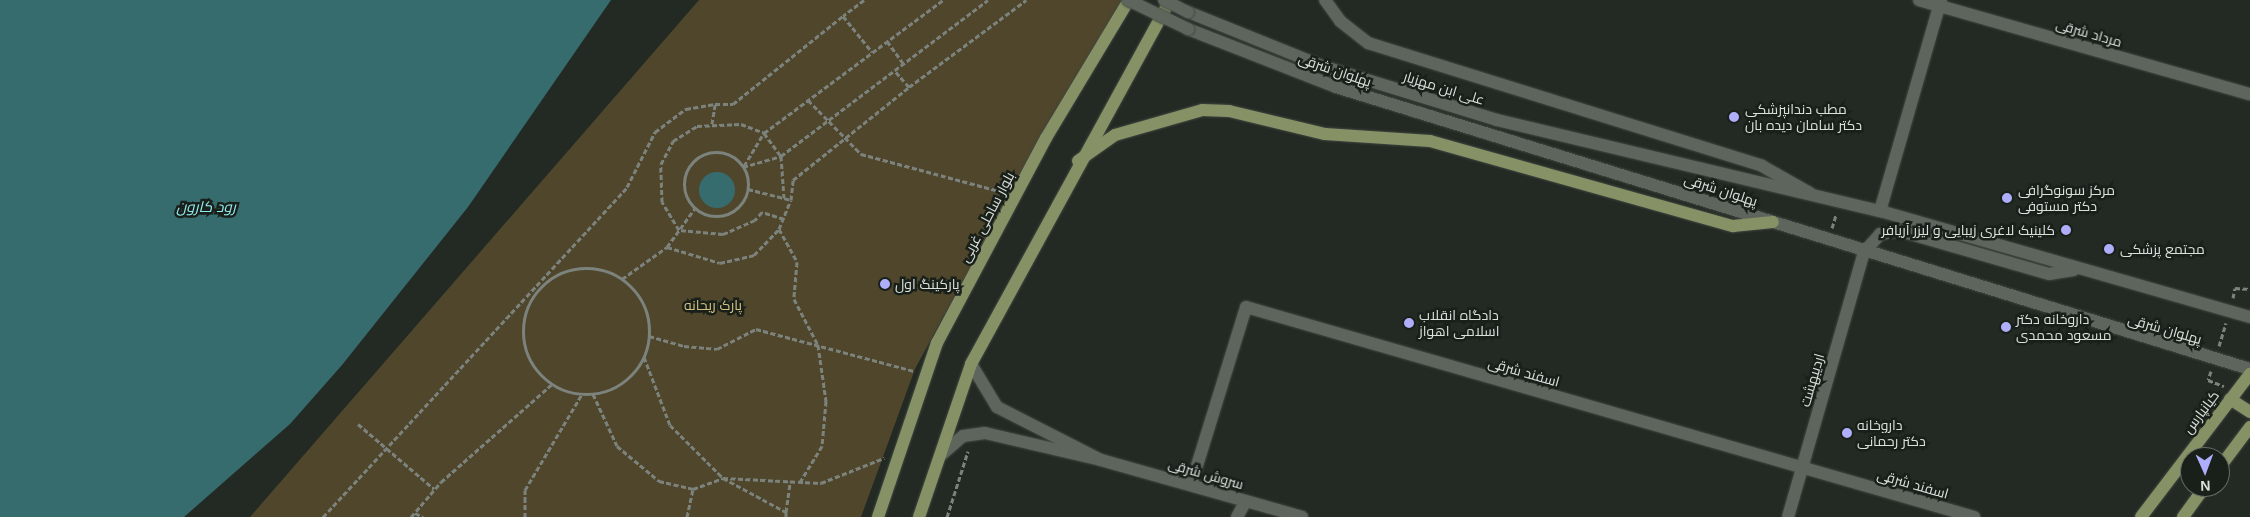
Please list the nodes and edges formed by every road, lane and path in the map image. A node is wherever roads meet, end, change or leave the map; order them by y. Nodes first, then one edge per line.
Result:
1 (864, 0) edge
2 (943, 0) edge
3 (988, 0) edge
4 (1026, 0) edge
5 (1129, 0) edge
6 (1164, 0) edge
7 (1170, 0) edge
8 (1325, 0) edge
9 (1919, 0) edge
10 (1940, 3) edge
11 (843, 16) junction
12 (887, 41) junction
13 (872, 52) junction
14 (903, 63) junction
15 (894, 70) junction
16 (909, 87) junction
17 (2250, 94) edge
18 (808, 100) junction
19 (714, 104) junction
20 (712, 124) junction
21 (764, 133) junction
22 (843, 139) junction
23 (781, 156) junction
24 (1078, 161) junction
25 (743, 167) junction
26 (1698, 171) joint
27 (748, 189) junction
28 (1015, 196) junction
29 (1819, 197) junction
30 (784, 198) junction
31 (791, 200) junction
32 (1840, 202) junction
33 (695, 208) junction
34 (1880, 211) junction
35 (784, 219) junction
36 (1774, 222) junction
37 (679, 230) junction
38 (779, 230) junction
39 (1829, 240) junction
40 (667, 247) junction
41 (1864, 252) junction
42 (2079, 269) junction
43 (622, 279) junction
44 (2250, 289) edge
45 (528, 290) junction
46 (534, 296) junction
47 (2229, 311) junction
48 (2250, 317) edge
49 (650, 336) junction
50 (818, 345) junction
51 (644, 357) junction
52 (2215, 359) junction
53 (971, 364) junction
54 (2250, 369) edge
55 (926, 374) junction
56 (2250, 374) edge
57 (552, 384) junction
58 (582, 394) junction
59 (593, 394) junction
60 (2233, 395) junction
61 (2250, 412) edge
62 (358, 424) dead end
63 (2250, 427) edge
64 (974, 435) junction
65 (385, 449) junction
66 (900, 452) junction
67 (2230, 454) edge
68 (940, 456) junction
69 (1101, 460) junction
70 (1802, 468) junction
71 (723, 478) junction
72 (790, 482) junction
73 (800, 482) junction
74 (1191, 485) junction
75 (434, 489) junction
76 (693, 489) junction
77 (2198, 497) edge
78 (1246, 501) junction
79 (786, 512) junction
80 (415, 513) junction
81 (324, 517) edge
82 (411, 517) edge
83 (423, 517) edge
84 (525, 517) edge
85 (687, 517) edge
86 (786, 517) edge
87 (878, 517) edge
88 (919, 517) edge
89 (947, 517) edge
90 (1237, 517) edge
91 (1302, 517) edge
92 (1788, 517) edge
93 (1974, 517) edge
94 (2141, 517) edge
95 (2183, 517) edge

1 - 11 path
2 - 12 path
3 - 14 path
4 - 16 path
5 - 28 main road, بلوار ساحلی غربی
5 - 36 street, پهلوان شرقی, bridge
6 - 26 street, علی ابن مهزیار, bridge
7 - 24 main road
8 - 29 street, پهلوان شرقی
9 - 10 street, مرداد شرقی
10 - 17 street, مرداد شرقی
10 - 34 street
11 - 13 path
11 - 19 path
12 - 13 path
12 - 14 path
13 - 18 path
14 - 15 path
15 - 16 path
15 - 23 path
16 - 22 path
18 - 21 path
18 - 22 path
19 - 20 path
19 - 45 path
20 - 21 path
20 - 37 path
21 - 23 path
21 - 25 path
22 - 28 path
22 - 31 path
23 - 25 path
23 - 30 path
24 - 36 main road
24 - 53 main road
25 - 27 path
25 - 33 path
26 - 29 street, پهلوان شرقی
27 - 30 path
27 - 33 path
28 - 55 main road, بلوار ساحلی غربی
29 - 32 street, پهلوان شرقی
30 - 31 path
31 - 35 path
32 - 34 street, پهلوان شرقی
32 - 39 path
33 - 37 path
34 - 42 street, پهلوان شرقی
35 - 37 path
35 - 38 path
36 - 39 street, پهلوان شرقی
37 - 40 path
38 - 40 path
38 - 50 path
39 - 41 street, پهلوان شرقی
40 - 43 path
41 - 42 street
41 - 52 street, پهلوان شرقی
41 - 70 street, اردیبهشت
42 - 47 street, پهلوان شرقی
43 - 46 path
43 - 49 path
44 - 47 path
45 - 46 path
45 - 65 path
46 - 57 path
47 - 48 street, پهلوان شرقی
47 - 52 path
49 - 50 path
49 - 51 path
50 - 55 path
50 - 73 path
51 - 59 path
51 - 71 path
52 - 54 street, پهلوان شرقی
52 - 60 path
53 - 68 main road
53 - 69 street
55 - 66 main road, بلوار ساحلی غربی
56 - 60 main road, کیانپارس
57 - 58 path
57 - 75 path
58 - 59 path
58 - 84 path
59 - 76 path
60 - 61 main road
60 - 94 main road, کیانپارس
62 - 65 path
63 - 67 main road
64 - 68 street
64 - 69 street
64 - 89 path
65 - 75 path
65 - 81 path
66 - 73 path
66 - 87 main road, بلوار ساحلی غربی
68 - 88 main road
69 - 74 street, سروش شرقی
70 - 74 street, اسفند شرقی
70 - 92 street, اردیبهشت
70 - 93 street, اسفند شرقی
71 - 72 path
71 - 76 path
71 - 79 path
72 - 73 path
72 - 79 path
74 - 78 street, سروش شرقی
75 - 80 path
76 - 85 path
77 - 95 main road
78 - 90 street
78 - 91 street, سروش شرقی
79 - 86 path
80 - 82 path
80 - 83 path

